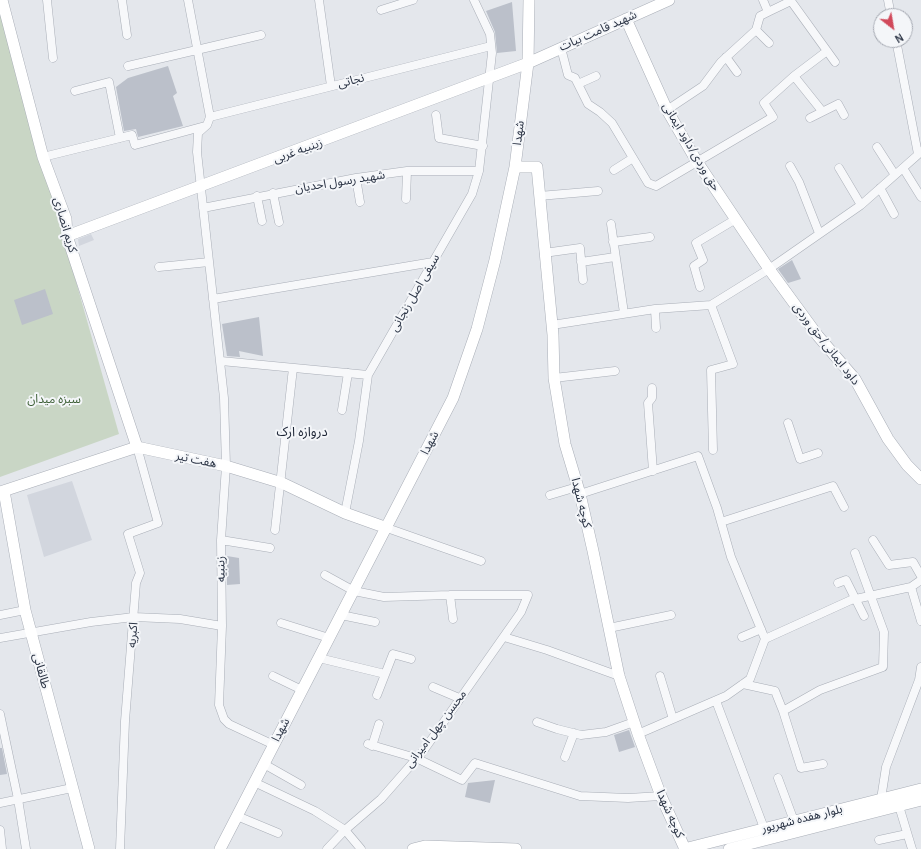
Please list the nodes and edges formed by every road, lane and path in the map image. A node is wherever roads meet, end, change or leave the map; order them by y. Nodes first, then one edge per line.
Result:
1 (2, 0) edge
2 (47, 0) edge
3 (122, 0) edge
4 (188, 0) edge
5 (319, 0) edge
6 (413, 0) edge
7 (474, 0) edge
8 (529, 0) edge
9 (669, 0) edge
10 (763, 0) edge
11 (380, 10) dead end
12 (768, 12) junction
13 (626, 19) junction
14 (756, 30) junction
15 (127, 35) dead end
16 (261, 35) dead end
17 (769, 43) dead end
18 (491, 46) junction
19 (561, 48) junction
20 (898, 48) edge
21 (198, 50) junction
22 (827, 51) junction
23 (726, 57) junction
24 (53, 58) dead end
25 (835, 62) dead end
26 (528, 63) junction
27 (128, 66) dead end
28 (737, 72) dead end
29 (596, 76) dead end
30 (794, 76) junction
31 (490, 77) junction
32 (578, 84) junction
33 (331, 86) junction
34 (75, 90) dead end
35 (667, 110) junction
36 (822, 111) junction
37 (436, 115) dead end
38 (844, 115) dead end
39 (210, 117) junction
40 (810, 118) dead end
41 (207, 125) junction
42 (120, 138) junction
43 (483, 146) junction
44 (876, 147) dead end
45 (920, 153) edge
46 (43, 157) junction
47 (634, 158) junction
48 (696, 160) junction
49 (790, 166) dead end
50 (515, 167) junction
51 (839, 168) dead end
52 (903, 168) junction
53 (614, 170) dead end
54 (407, 171) junction
55 (479, 171) junction
56 (895, 175) junction
57 (356, 178) junction
58 (200, 186) junction
59 (880, 188) junction
60 (598, 191) dead end
61 (273, 193) junction
62 (257, 196) junction
63 (539, 196) junction
64 (921, 197) edge
65 (406, 199) dead end
66 (360, 202) dead end
67 (861, 205) junction
68 (203, 208) junction
69 (894, 214) dead end
70 (736, 219) junction
71 (262, 221) dead end
72 (279, 222) dead end
73 (611, 224) dead end
74 (819, 233) junction
75 (67, 236) junction
76 (650, 237) dead end
77 (613, 242) junction
78 (544, 253) junction
79 (615, 257) junction
80 (209, 262) junction
81 (433, 262) junction
82 (581, 262) junction
83 (159, 267) dead end
84 (769, 269) junction
85 (583, 280) dead end
86 (700, 287) dead end
87 (213, 299) junction
88 (710, 305) junction
89 (655, 309) junction
90 (624, 313) junction
91 (552, 325) junction
92 (656, 328) dead end
93 (221, 361) junction
94 (293, 368) junction
95 (615, 372) dead end
96 (348, 373) junction
97 (368, 375) junction
98 (554, 378) junction
99 (652, 388) dead end
100 (342, 410) dead end
101 (788, 423) dead end
102 (136, 445) junction
103 (713, 450) dead end
104 (818, 453) dead end
105 (226, 466) junction
106 (653, 471) junction
107 (921, 479) edge
108 (282, 483) junction
109 (1, 490) edge
110 (579, 490) junction
111 (550, 495) dead end
112 (844, 507) dead end
113 (345, 512) junction
114 (722, 522) junction
115 (387, 528) junction
116 (276, 530) dead end
117 (221, 540) junction
118 (873, 540) dead end
119 (270, 548) dead end
120 (855, 553) dead end
121 (482, 561) dead end
122 (325, 575) dead end
123 (921, 576) edge
124 (921, 580) edge
125 (838, 583) dead end
126 (911, 587) junction
127 (354, 591) junction
128 (450, 595) junction
129 (871, 595) junction
130 (856, 599) junction
131 (25, 610) junction
132 (0, 615) edge
133 (341, 615) junction
134 (670, 615) dead end
135 (864, 616) dead end
136 (134, 617) junction
137 (453, 619) dead end
138 (921, 621) edge
139 (375, 622) dead end
140 (281, 623) dead end
141 (222, 626) junction
142 (609, 628) junction
143 (761, 629) junction
144 (31, 632) junction
145 (504, 637) junction
146 (742, 637) dead end
147 (0, 638) edge
148 (329, 638) junction
149 (765, 639) junction
150 (319, 658) junction
151 (411, 659) dead end
152 (921, 667) edge
153 (385, 674) junction
154 (272, 676) dead end
155 (619, 676) junction
156 (660, 676) dead end
157 (743, 684) junction
158 (433, 687) dead end
159 (302, 690) junction
160 (377, 695) dead end
161 (459, 698) junction
162 (716, 701) junction
163 (783, 711) junction
164 (0, 714) edge
165 (673, 719) junction
166 (537, 722) dead end
167 (634, 722) junction
168 (379, 724) dead end
169 (2, 733) edge
170 (574, 733) junction
171 (638, 734) junction
172 (274, 745) junction
173 (565, 757) dead end
174 (416, 758) junction
175 (264, 764) junction
176 (823, 764) dead end
177 (778, 778) dead end
178 (254, 782) junction
179 (301, 786) dead end
180 (72, 788) junction
181 (921, 789) edge
182 (661, 796) junction
183 (881, 799) junction
184 (18, 800) junction
185 (921, 800) edge
186 (0, 803) edge
187 (899, 806) junction
188 (237, 816) junction
189 (794, 821) junction
190 (764, 828) junction
191 (0, 830) edge
192 (345, 830) junction
193 (278, 834) dead end
194 (907, 834) junction
195 (879, 840) dead end
196 (2, 849) edge
197 (26, 849) edge
198 (89, 849) edge
199 (120, 849) edge
200 (220, 849) edge
201 (327, 849) edge
202 (362, 849) edge
203 (413, 849) edge
204 (510, 849) edge
205 (685, 849) edge
206 (729, 849) edge
207 (912, 849) edge

1 - 46 main road, کریم انصاری
2 - 24 street
3 - 15 street
4 - 21 street
5 - 33 street
6 - 11 street
7 - 18 street, سیفی اصل زنجانی
8 - 26 main road, شهدا
9 - 13 main road, شهید قامت بیات
10 - 12 street
12 - 14 street
12 - 22 street
13 - 19 main road, شهید قامت بیات
13 - 35 main road, حق وردی/داود ایمانی
14 - 17 street
14 - 23 street
16 - 21 street
18 - 31 street, سیفی اصل زنجانی
18 - 33 street, نجاتی
19 - 26 main road, شهید قامت بیات
19 - 32 street
20 - 45 street
21 - 27 street
21 - 39 street
22 - 25 street
22 - 30 street
23 - 28 street
23 - 35 street
26 - 31 main road, زینبیه غربی
26 - 50 main road, شهدا
29 - 32 street
30 - 36 street
30 - 48 street
31 - 43 street, سیفی اصل زنجانی
31 - 58 main road, زینبیه غربی
32 - 47 street
33 - 39 street, نجاتی
34 - 42 street
35 - 48 main road, حق وردی/داود ایمانی
36 - 38 street
36 - 40 street
37 - 43 street
39 - 41 street
41 - 42 street
41 - 58 street, زینبیه
42 - 46 street
43 - 55 street, سیفی اصل زنجانی
44 - 56 street
45 - 52 street
46 - 75 main road, کریم انصاری
47 - 48 street
47 - 53 street
48 - 70 main road, حق وردی/داود ایمانی
49 - 74 street
50 - 63 main road, کوچه شهدا
50 - 115 main road, شهدا
51 - 67 street
52 - 56 street
52 - 64 street
54 - 55 street, شهید رسول احدیان
54 - 57 street, شهید رسول احدیان
54 - 65 street
55 - 81 street, سیفی اصل زنجانی
56 - 59 street
57 - 61 street, شهید رسول احدیان
57 - 66 street
58 - 68 street, زینبیه
58 - 75 main road, زینبیه غربی
59 - 67 street
59 - 69 street
60 - 63 street
61 - 62 street, شهید رسول احدیان
61 - 72 street
62 - 68 street, شهید رسول احدیان
62 - 71 street
63 - 78 main road, کوچه شهدا
67 - 74 street
68 - 80 street, زینبیه
70 - 84 main road, حق وردی/داود ایمانی
70 - 86 street
73 - 77 street
74 - 84 street
75 - 102 main road, کریم انصاری
76 - 77 street
77 - 79 street
78 - 82 street
78 - 91 main road, کوچه شهدا
79 - 82 street
79 - 90 street
80 - 83 street
80 - 87 street, زینبیه
81 - 87 street
81 - 97 street, سیفی اصل زنجانی
82 - 85 street
84 - 88 street
84 - 107 main road, داود ایمانی/حق وردی
87 - 93 street, زینبیه
88 - 89 street
88 - 103 street
89 - 90 street
89 - 92 street
90 - 91 street
91 - 98 main road, کوچه شهدا
93 - 94 street
93 - 105 street, زینبیه
94 - 96 street
94 - 108 street
95 - 98 street
96 - 97 street
96 - 100 street
97 - 113 street, سیفی اصل زنجانی
98 - 110 main road, کوچه شهدا
99 - 106 street
101 - 104 street
102 - 105 main road, هفت تیر
102 - 109 main road, هفت تیر
102 - 136 street, اکبریه
105 - 108 main road, هفت تیر
105 - 117 street, زینبیه
106 - 110 street
106 - 114 street
108 - 113 main road, هفت تیر
108 - 116 street
109 - 131 main road, طالقانی
110 - 111 street
110 - 142 main road, کوچه شهدا
112 - 114 street
113 - 115 main road, هفت تیر
114 - 143 street
115 - 121 street
115 - 127 main road, شهدا
117 - 119 street
117 - 141 street, زینبیه
118 - 123 street
120 - 129 street
122 - 127 street
124 - 126 street
125 - 130 street
126 - 129 street
126 - 138 street
127 - 128 street
127 - 133 main road, شهدا
128 - 137 street
128 - 145 street, محسن چهل امیرانی
129 - 130 street
129 - 163 street
130 - 135 street
130 - 149 street
131 - 132 street
131 - 144 main road, طالقانی
133 - 139 street
133 - 148 main road, شهدا
134 - 142 street
136 - 141 street
136 - 144 street
136 - 199 street, اکبریه
140 - 148 street
141 - 172 street, زینبیه
142 - 155 main road, کوچه شهدا
143 - 146 street
143 - 149 street
144 - 147 street
144 - 180 main road, طالقانی
145 - 155 street
145 - 161 street, محسن چهل امیرانی
148 - 150 main road, شهدا
149 - 157 street
150 - 153 street
150 - 159 main road, شهدا
151 - 153 street
152 - 183 street
153 - 160 street
154 - 159 street
155 - 167 main road, کوچه شهدا
156 - 165 street
157 - 162 street
157 - 163 street
158 - 161 street
159 - 172 main road, شهدا
161 - 174 street, محسن چهل امیرانی
162 - 165 street
162 - 190 street
163 - 176 street
164 - 169 street
165 - 171 street
166 - 170 street
167 - 170 street
167 - 171 main road, کوچه شهدا
168 - 174 street
169 - 184 street
170 - 173 street
171 - 182 main road, کوچه شهدا
172 - 175 main road, شهدا
174 - 182 street
174 - 192 street, محسن چهل امیرانی
175 - 178 main road, شهدا
175 - 179 street
177 - 189 street
178 - 188 main road, شهدا
178 - 192 street
180 - 184 street
180 - 198 main road, طالقانی
181 - 183 main road, بلوار هفده شهریور
182 - 205 main road, کوچه شهدا
183 - 189 main road, بلوار هفده شهریور
184 - 186 street
184 - 197 street
185 - 187 main road, بلوار هفده شهریور
187 - 194 street
187 - 206 main road, بلوار هفده شهریور
188 - 193 street
188 - 200 main road, شهدا
189 - 190 main road, بلوار هفده شهریور
190 - 205 main road, بلوار هفده شهریور
191 - 196 street
192 - 201 street, محسن چهل امیرانی
192 - 202 street
194 - 195 street
194 - 207 street
203 - 204 main road

